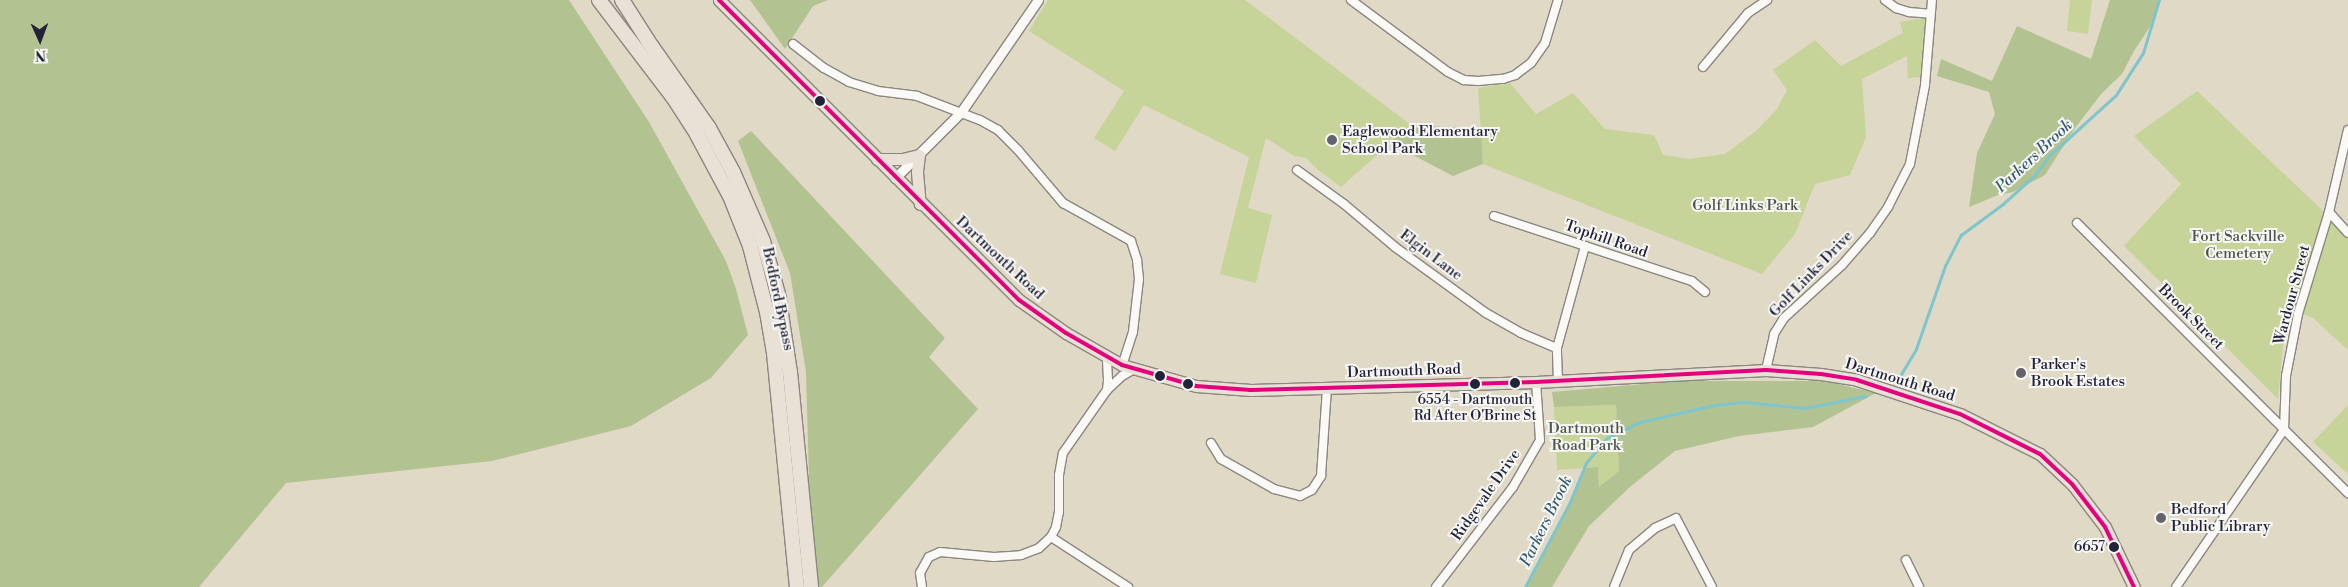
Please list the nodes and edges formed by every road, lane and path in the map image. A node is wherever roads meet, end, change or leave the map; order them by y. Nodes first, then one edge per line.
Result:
1 (599, 0) edge
2 (622, 0) edge
3 (719, 0) edge
4 (724, 0) edge
5 (1038, 0) edge
6 (1351, 0) edge
7 (1558, 0) edge
8 (1766, 0) edge
9 (1885, 0) edge
10 (1932, 0) edge
11 (731, 10) junction
12 (1930, 14) junction
13 (793, 44) dead end
14 (1703, 67) dead end
15 (961, 112) junction
16 (2348, 130) edge
17 (919, 155) junction
18 (877, 159) junction
19 (1297, 170) dead end
20 (895, 178) junction
21 (920, 204) junction
22 (2329, 212) junction
23 (1494, 216) dead end
24 (2077, 223) dead end
25 (2348, 233) edge
26 (1584, 246) junction
27 (1705, 292) dead end
28 (1557, 348) junction
29 (1107, 358) junction
30 (1122, 365) junction
31 (1134, 369) junction
32 (1766, 370) junction
33 (1558, 381) junction
34 (1536, 382) junction
35 (1327, 389) junction
36 (1106, 390) junction
37 (2284, 430) junction
38 (1210, 443) dead end
39 (2348, 493) edge
40 (1051, 537) junction
41 (1906, 560) dead end
42 (797, 587) edge
43 (811, 587) edge
44 (922, 587) edge
45 (1128, 587) edge
46 (1436, 587) edge
47 (1614, 587) edge
48 (1712, 587) edge
49 (1919, 587) edge
50 (2134, 587) edge
51 (2176, 587) edge

1 - 42 highway, Bedford Bypass
2 - 43 highway, Bedford Bypass
3 - 11 main road, Dartmouth Road
4 - 11 main road, Dartmouth Road
5 - 15 street
6 - 7 street
8 - 14 street
9 - 12 street
10 - 12 street, Golf Links Drive
11 - 18 main road, Dartmouth Road
12 - 32 street, Golf Links Drive
13 - 15 street
15 - 17 street
15 - 30 street
16 - 22 street, Wardour Street
17 - 18 main road
17 - 20 street
17 - 21 main road
18 - 20 main road, Dartmouth Road
19 - 28 street, Elgin Lane
20 - 21 main road, Dartmouth Road
21 - 29 main road, Dartmouth Road
22 - 25 street
22 - 37 street, Wardour Street
23 - 26 street, Tophill Road
24 - 37 street, Brook Street
26 - 27 street, Tophill Road
26 - 28 street
28 - 33 street
29 - 30 main road, Dartmouth Road
29 - 36 street
30 - 31 main road, Dartmouth Road
31 - 35 main road, Dartmouth Road
31 - 36 street
32 - 33 main road, Dartmouth Road
32 - 50 main road, Dartmouth Road
33 - 34 main road, Dartmouth Road
34 - 35 main road, Dartmouth Road
34 - 46 street, Ridgevale Drive
35 - 38 street
36 - 40 street
37 - 39 street, Brook Street
37 - 51 street
40 - 44 street
40 - 45 street
41 - 49 street
47 - 48 street

